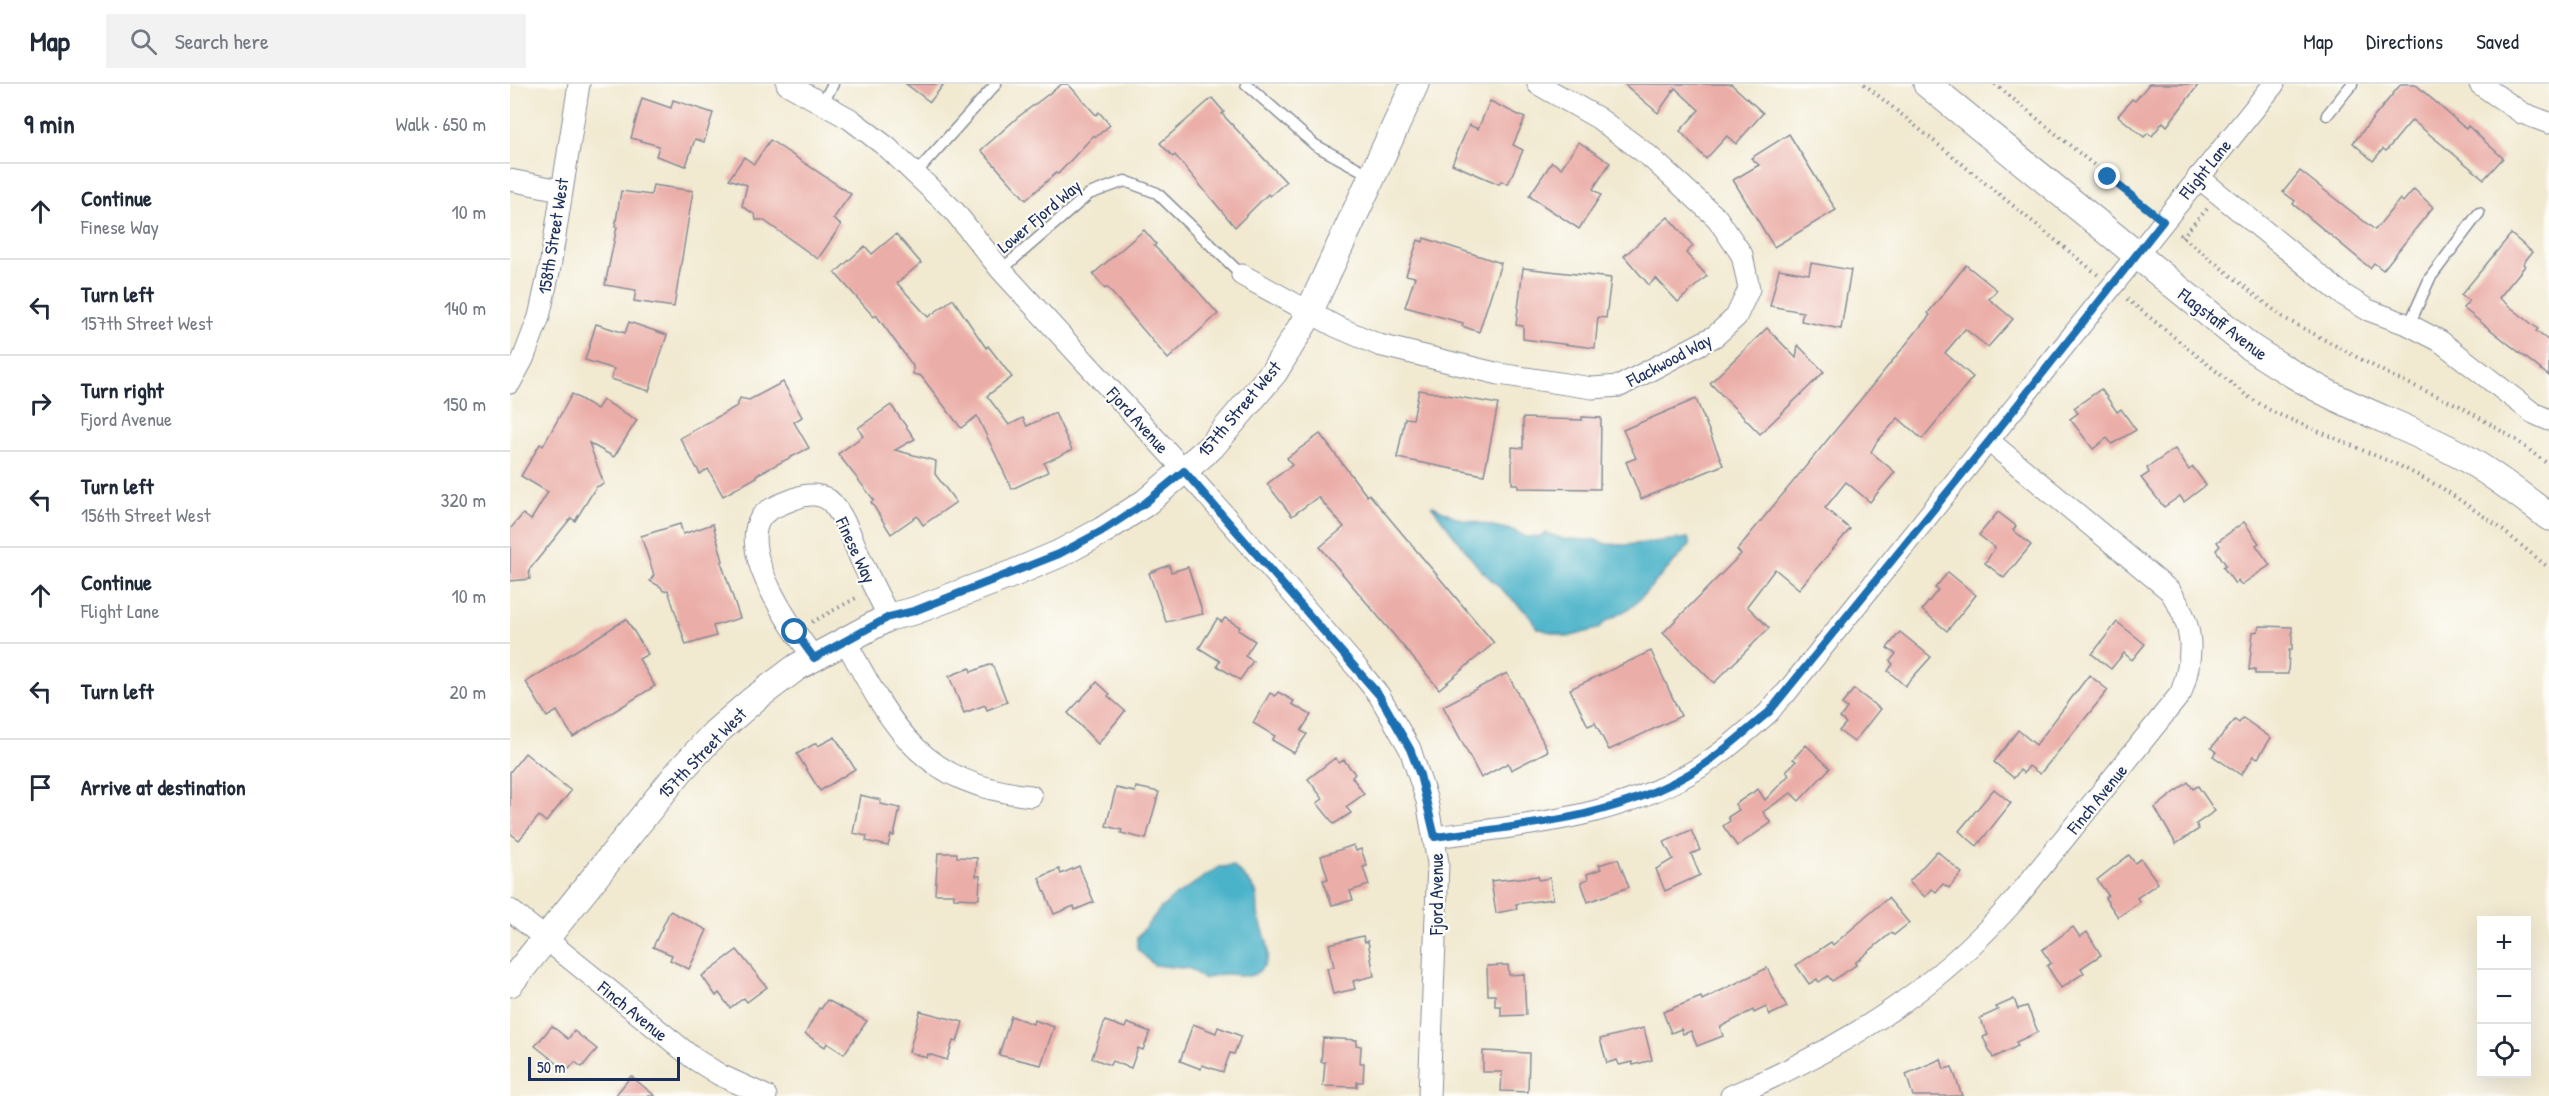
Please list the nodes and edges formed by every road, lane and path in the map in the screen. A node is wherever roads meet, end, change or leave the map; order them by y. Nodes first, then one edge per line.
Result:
1 (579, 84) edge
2 (787, 84) edge
3 (832, 84) edge
4 (996, 84) edge
5 (1246, 84) edge
6 (1415, 84) edge
7 (1538, 84) edge
8 (1927, 84) edge
9 (1995, 84) edge
10 (2274, 84) edge
11 (2352, 84) edge
12 (2480, 84) edge
13 (822, 104) junction
14 (2327, 115) dead end
15 (2549, 123) edge
16 (916, 173) junction
17 (1372, 177) junction
18 (2198, 177) junction
19 (510, 180) edge
20 (560, 190) junction
21 (2210, 206) dead end
22 (2479, 213) dead end
23 (2163, 221) junction
24 (2182, 237) junction
25 (2136, 254) junction
26 (1000, 270) junction
27 (1242, 276) joint
28 (1310, 313) junction
29 (2409, 325) junction
30 (510, 383) edge
31 (2549, 420) edge
32 (1989, 441) junction
33 (2549, 465) edge
34 (1184, 471) junction
35 (2549, 517) edge
36 (861, 595) dead end
37 (889, 617) junction
38 (807, 625) dead end
39 (845, 640) junction
40 (814, 658) junction
41 (1031, 796) dead end
42 (1435, 837) junction
43 (510, 910) edge
44 (545, 939) junction
45 (510, 983) edge
46 (766, 1096) edge
47 (1429, 1096) edge
48 (1731, 1096) edge

1 - 20 street, 158th Street West
2 - 13 street, Fjord Avenue
3 - 13 lane
4 - 16 lane
5 - 17 lane
6 - 17 street, 157th Street West
7 - 28 street, Flackwood Way
8 - 25 street, Flagstaff Avenue
9 - 23 path
10 - 18 street, Flight Lane
11 - 14 lane
12 - 15 street
13 - 16 street, Fjord Avenue
16 - 26 street, Fjord Avenue
17 - 28 street, 157th Street West
18 - 23 street, Flight Lane
18 - 29 street
19 - 20 street
20 - 30 street, 158th Street West
21 - 24 path
22 - 29 lane
23 - 24 path
23 - 25 street, Flight Lane
24 - 33 path
25 - 32 street, Flight Lane
25 - 35 street, Flagstaff Avenue
26 - 27 lane, Lower Fjord Way
26 - 34 street, Fjord Avenue
27 - 28 street, Flackwood Way
28 - 34 street, 157th Street West
29 - 31 street
32 - 42 street, Flight Lane
32 - 48 street, Finch Avenue
34 - 37 street, 157th Street West
34 - 42 street, Fjord Avenue
36 - 38 path
37 - 39 street, 157th Street West
37 - 40 street, Finese Way
39 - 40 street, 157th Street West
39 - 41 street
40 - 44 street, 157th Street West
42 - 47 street, Fjord Avenue
43 - 44 street, Finch Avenue
44 - 45 street, 157th Street West
44 - 46 street, Finch Avenue

